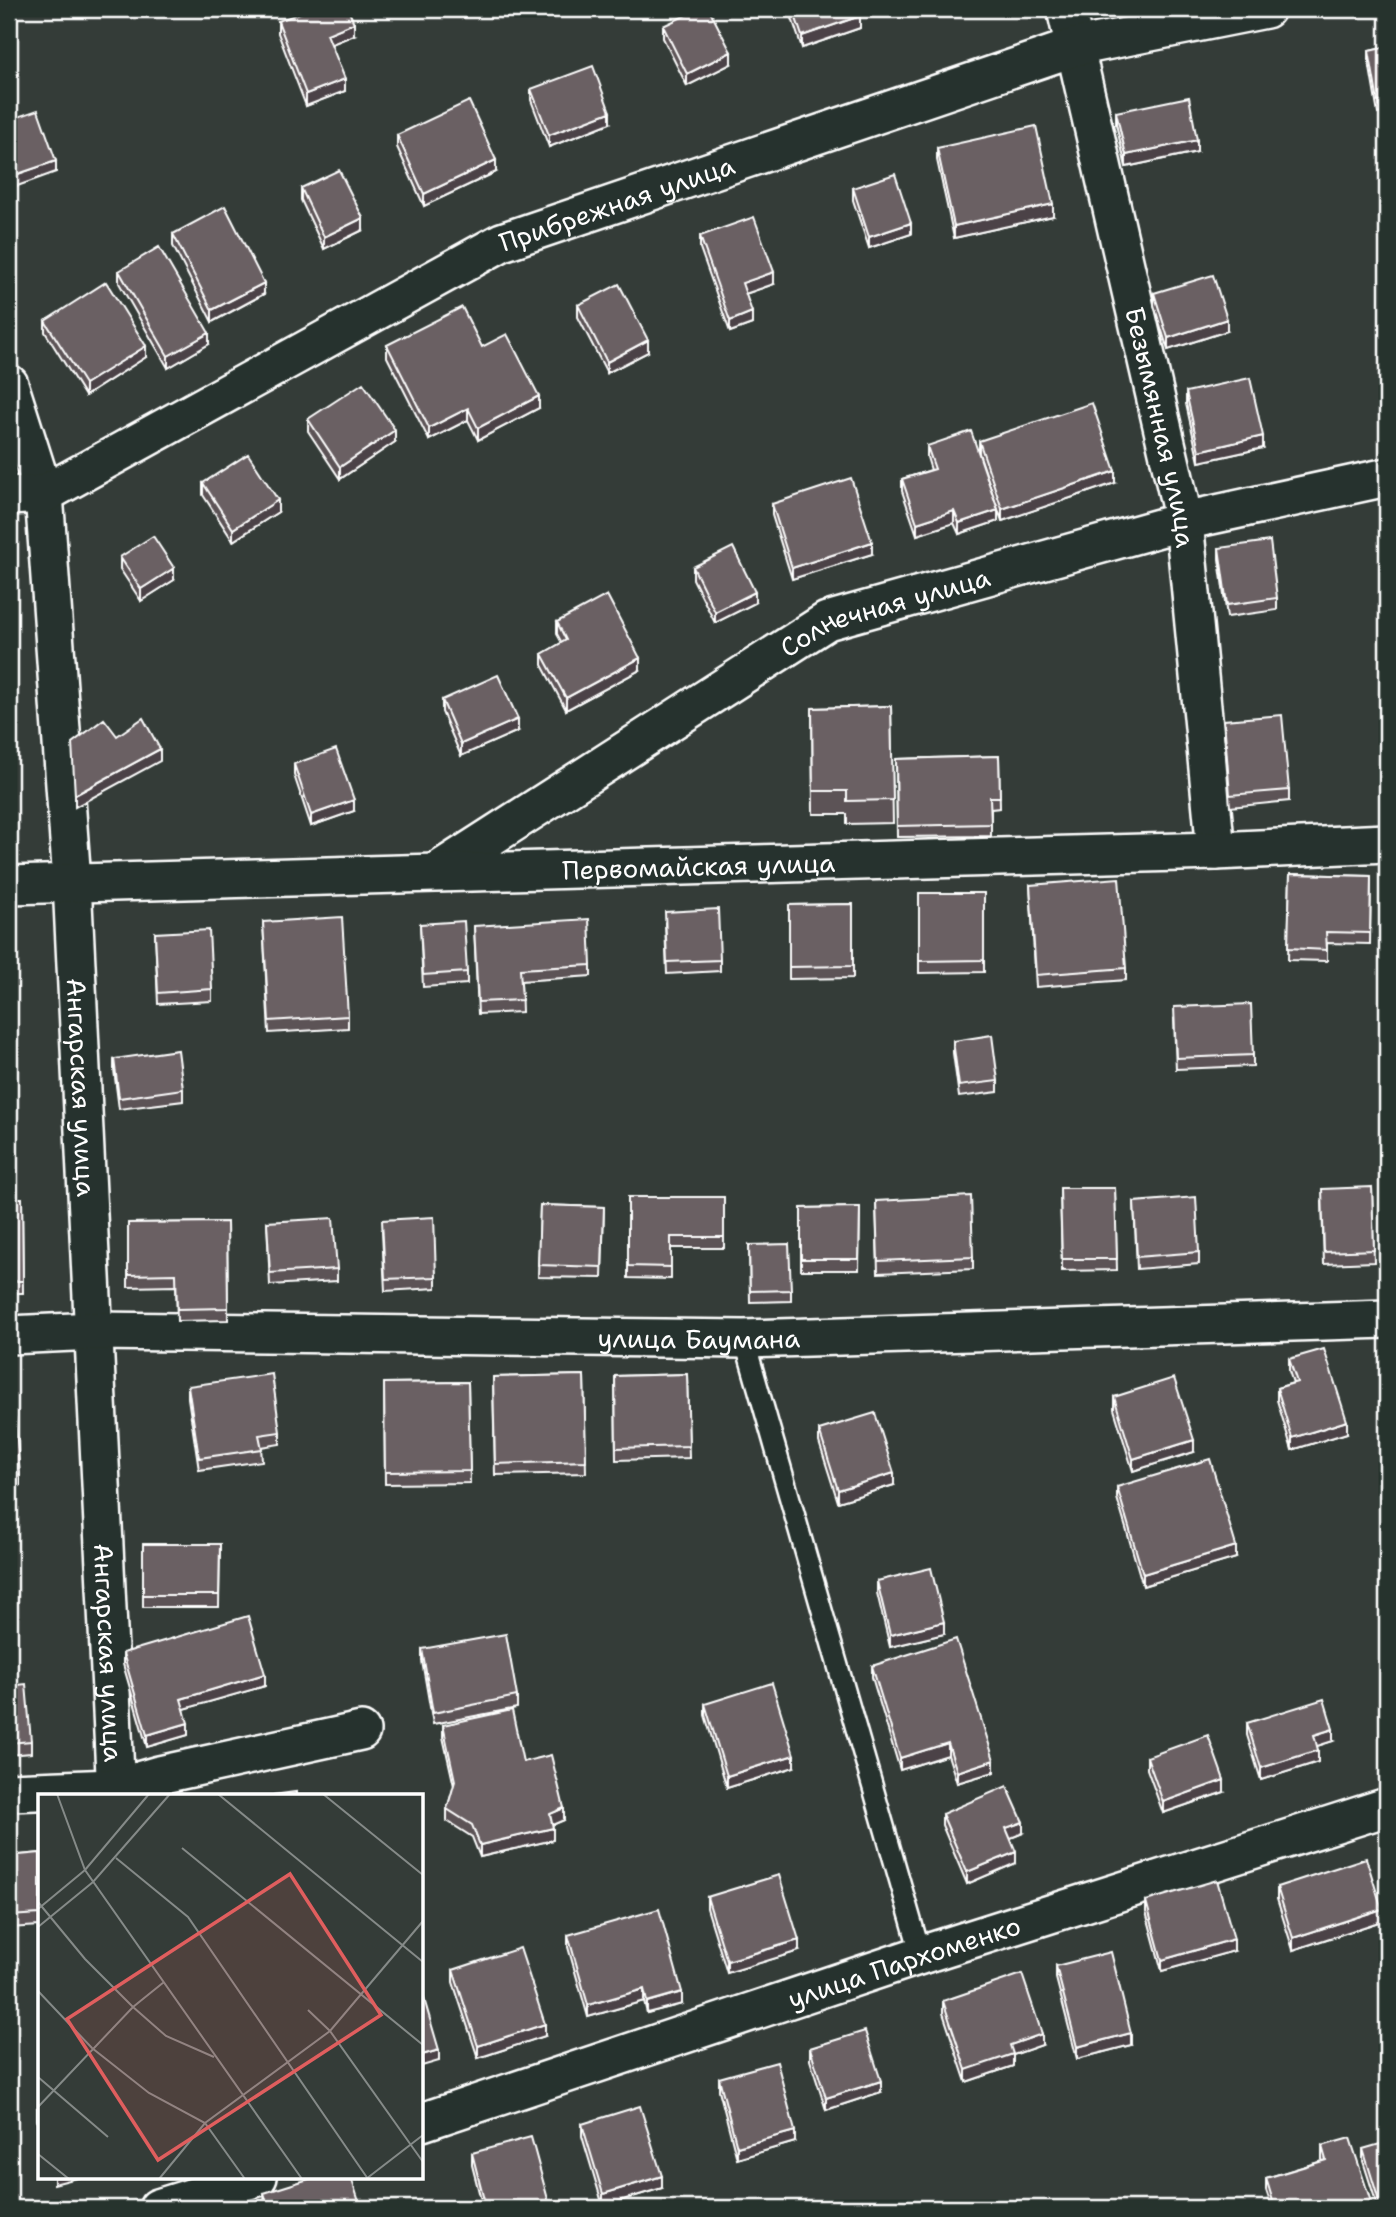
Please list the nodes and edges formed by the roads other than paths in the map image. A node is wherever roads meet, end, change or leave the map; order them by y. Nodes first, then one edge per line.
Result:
1 (1066, 9) edge
2 (1266, 9) edge
3 (1075, 47) junction
4 (9, 384) edge
5 (1387, 477) edge
6 (26, 495) edge
7 (1185, 521) junction
8 (1387, 844) edge
9 (1216, 851) junction
10 (437, 871) junction
11 (72, 882) junction
12 (9, 885) edge
13 (1387, 1320) edge
14 (95, 1331) junction
15 (9, 1335) edge
16 (744, 1339) junction
17 (361, 1731) dead end
18 (115, 1791) edge
19 (9, 1792) edge
20 (1387, 1807) edge
21 (920, 1955) junction
22 (424, 2121) edge
23 (255, 2178) edge
24 (218, 2192) edge
25 (158, 2208) edge

1 - 3 street, Безымянная улица
2 - 3 street, Прибрежная улица
3 - 6 street, Прибрежная улица
3 - 7 street, Безымянная улица
4 - 6 street, Ангарская улица
5 - 7 street, Солнечная улица
6 - 11 street, Ангарская улица
7 - 9 street, Безымянная улица
7 - 10 street, Солнечная улица
8 - 9 street, Первомайская улица
9 - 10 street, Первомайская улица
10 - 11 street, Первомайская улица
11 - 12 street, Первомайская улица
11 - 14 street, Ангарская улица
13 - 16 street, улица Баумана
14 - 15 street, улица Баумана
14 - 16 street, улица Баумана
14 - 18 street, Ангарская улица
16 - 21 lane
17 - 18 street
18 - 19 street
20 - 21 street, улица Пархоменко
21 - 22 street, улица Пархоменко
23 - 24 street
24 - 25 street

